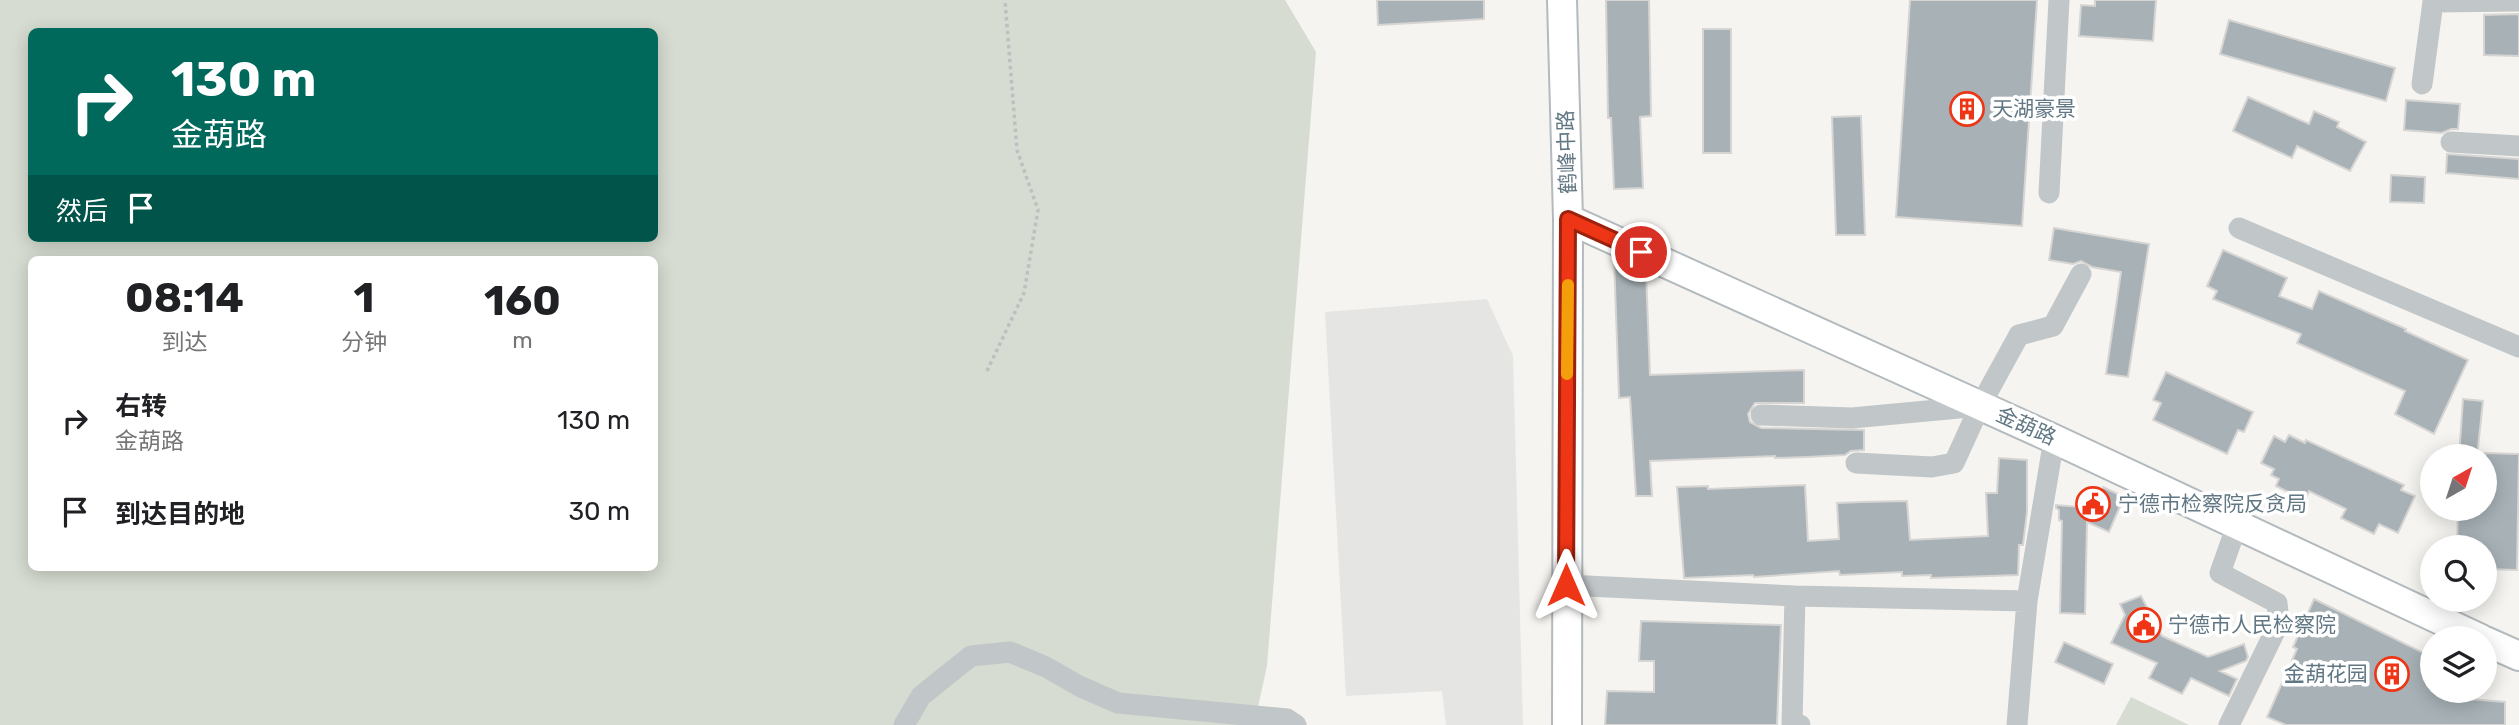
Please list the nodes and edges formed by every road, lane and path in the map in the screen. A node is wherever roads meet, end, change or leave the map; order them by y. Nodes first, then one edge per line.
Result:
1 (1005, 0) edge
2 (1562, 0) edge
3 (2059, 0) edge
4 (2519, 1) edge
5 (2421, 84) dead end
6 (2451, 142) dead end
7 (2519, 146) edge
8 (2049, 193) dead end
9 (1568, 219) junction
10 (2239, 228) dead end
11 (2081, 274) dead end
12 (2519, 347) edge
13 (987, 371) dead end
14 (1980, 405) junction
15 (1761, 415) dead end
16 (2054, 439) junction
17 (1856, 463) dead end
18 (2237, 525) junction
19 (1566, 585) junction
20 (1795, 596) junction
21 (2027, 601) junction
22 (2453, 626) edge
23 (2497, 646) edge
24 (2519, 656) edge
25 (1795, 724) edge
26 (904, 725) edge
27 (1296, 725) edge
28 (1567, 725) edge
29 (2017, 725) edge
30 (2229, 725) edge

1 - 13 path
2 - 9 street, 鹤峰中路
3 - 8 street
4 - 5 street
6 - 7 street
9 - 14 street, 金葫路
9 - 19 street, 鹤峰中路
10 - 12 street
11 - 14 street
14 - 15 street
14 - 16 street, 金葫路
14 - 17 street
16 - 18 street, 金葫路
16 - 21 street
18 - 22 street, 金葫路
18 - 30 street
19 - 20 street
19 - 28 street, 鹤峰中路
20 - 21 street
20 - 25 street
21 - 29 street
23 - 24 street, 金葫路
26 - 27 street

